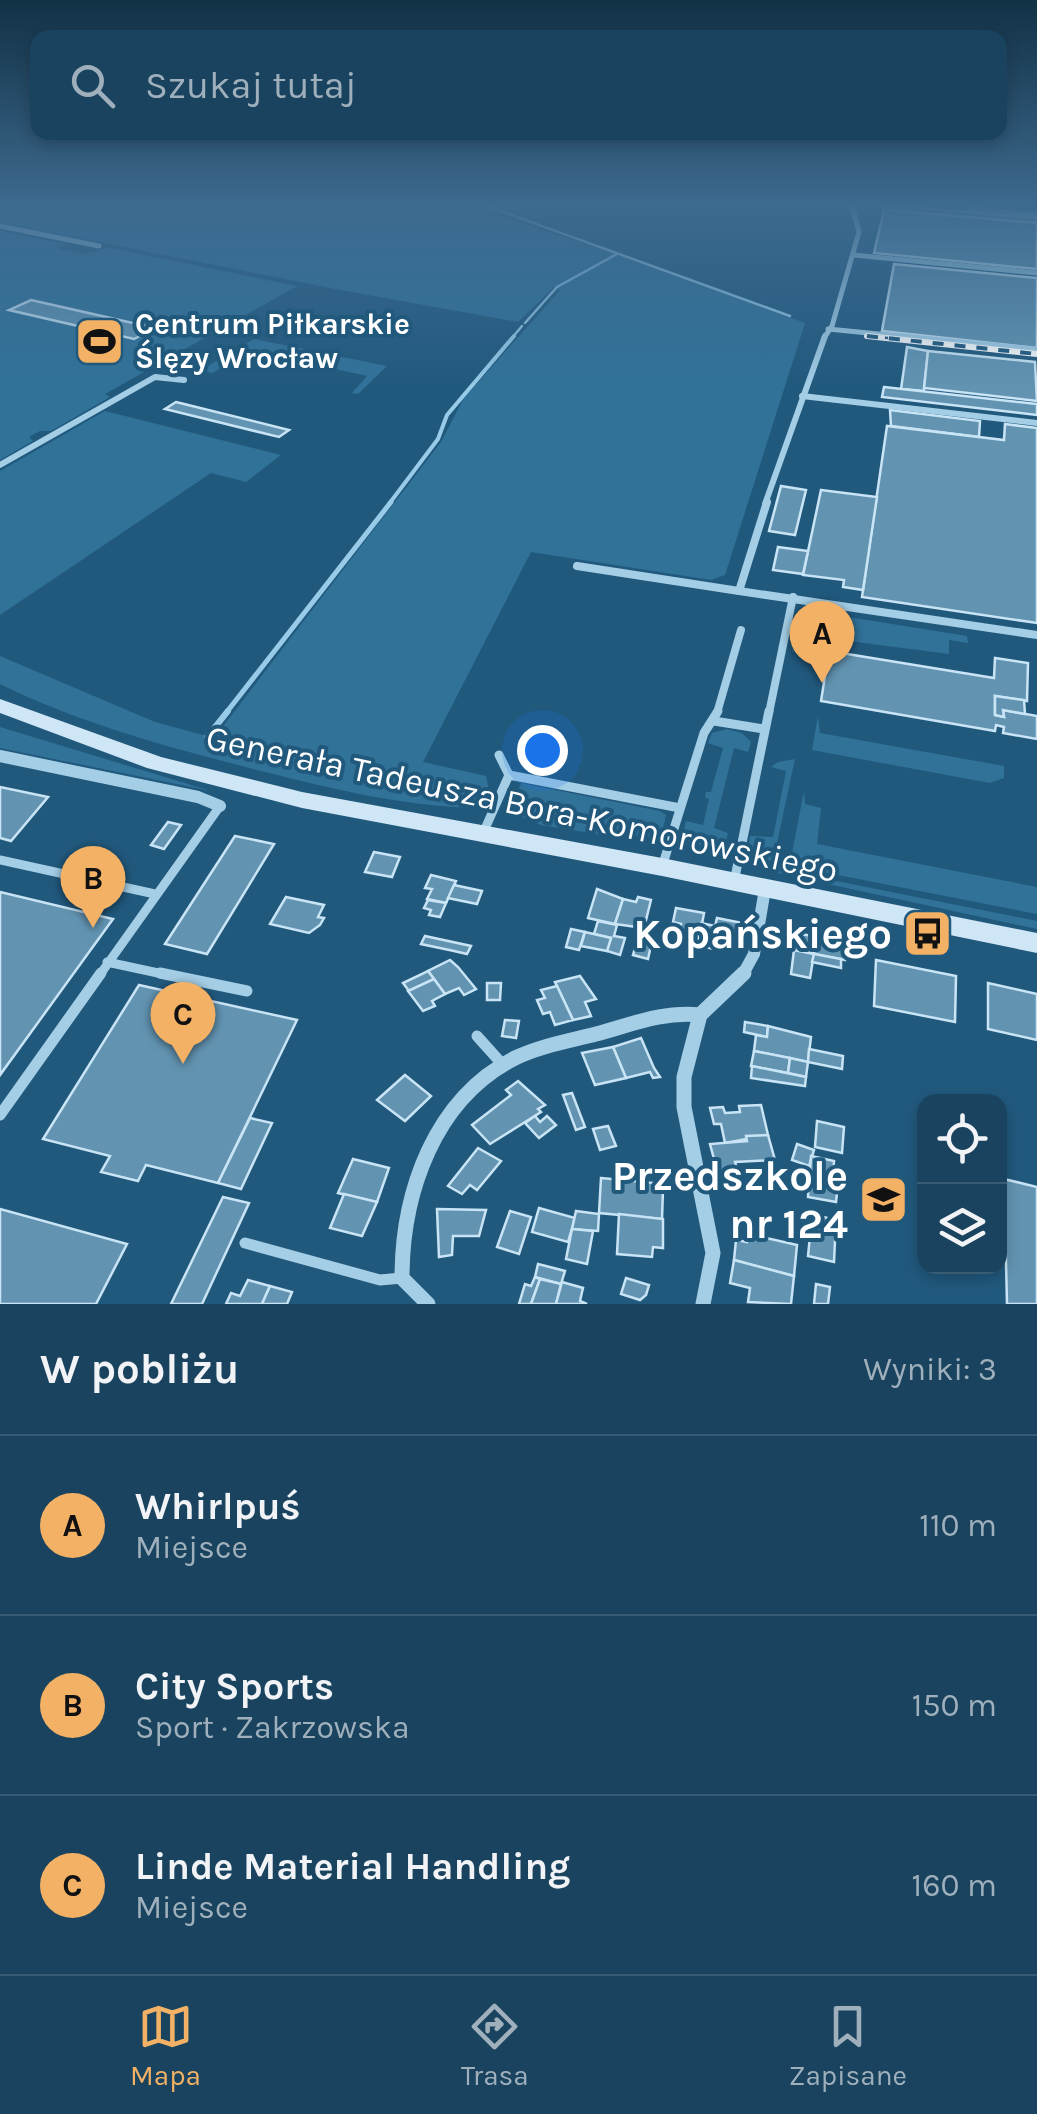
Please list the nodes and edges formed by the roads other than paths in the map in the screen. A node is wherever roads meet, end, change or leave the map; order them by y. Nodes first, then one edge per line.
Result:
1 (850, 266) edge
2 (964, 266) edge
3 (1037, 273) edge
4 (828, 328) junction
5 (1037, 350) edge
6 (184, 380) dead end
7 (802, 396) junction
8 (1037, 423) edge
9 (0, 466) edge
10 (578, 566) dead end
11 (739, 591) junction
12 (793, 597) junction
13 (741, 630) dead end
14 (1037, 635) edge
15 (0, 706) edge
16 (714, 721) junction
17 (764, 729) junction
18 (499, 755) dead end
19 (0, 756) edge
20 (509, 775) junction
21 (220, 806) joint
22 (680, 808) junction
23 (483, 836) junction
24 (0, 860) edge
25 (662, 866) junction
26 (734, 882) junction
27 (765, 889) junction
28 (155, 894) junction
29 (1037, 943) edge
30 (107, 962) junction
31 (247, 991) dead end
32 (700, 1015) junction
33 (477, 1036) dead end
34 (503, 1065) junction
35 (0, 1115) edge
36 (245, 1244) dead end
37 (402, 1278) junction
38 (428, 1304) edge
39 (704, 1304) edge

1 - 4 lane
2 - 3 lane
4 - 5 lane
4 - 7 lane
6 - 9 lane
7 - 8 lane
7 - 11 lane
10 - 11 lane
11 - 12 lane
12 - 14 lane
12 - 17 lane
13 - 16 lane
15 - 23 street, Generała Tadeusza Bora-Komorowskiego
16 - 17 lane
16 - 22 lane
17 - 26 lane
18 - 20 lane
19 - 21 street
20 - 22 lane
20 - 23 lane
21 - 28 lane
22 - 25 lane
23 - 25 street, Generała Tadeusza Bora-Komorowskiego
24 - 28 lane
25 - 26 street, Generała Tadeusza Bora-Komorowskiego
26 - 27 street, Generała Tadeusza Bora-Komorowskiego
27 - 29 street, Generała Tadeusza Bora-Komorowskiego
27 - 32 street
28 - 30 lane
30 - 31 lane
30 - 35 lane
32 - 34 street
32 - 39 street
33 - 34 lane
34 - 37 street
36 - 37 lane
37 - 38 street

